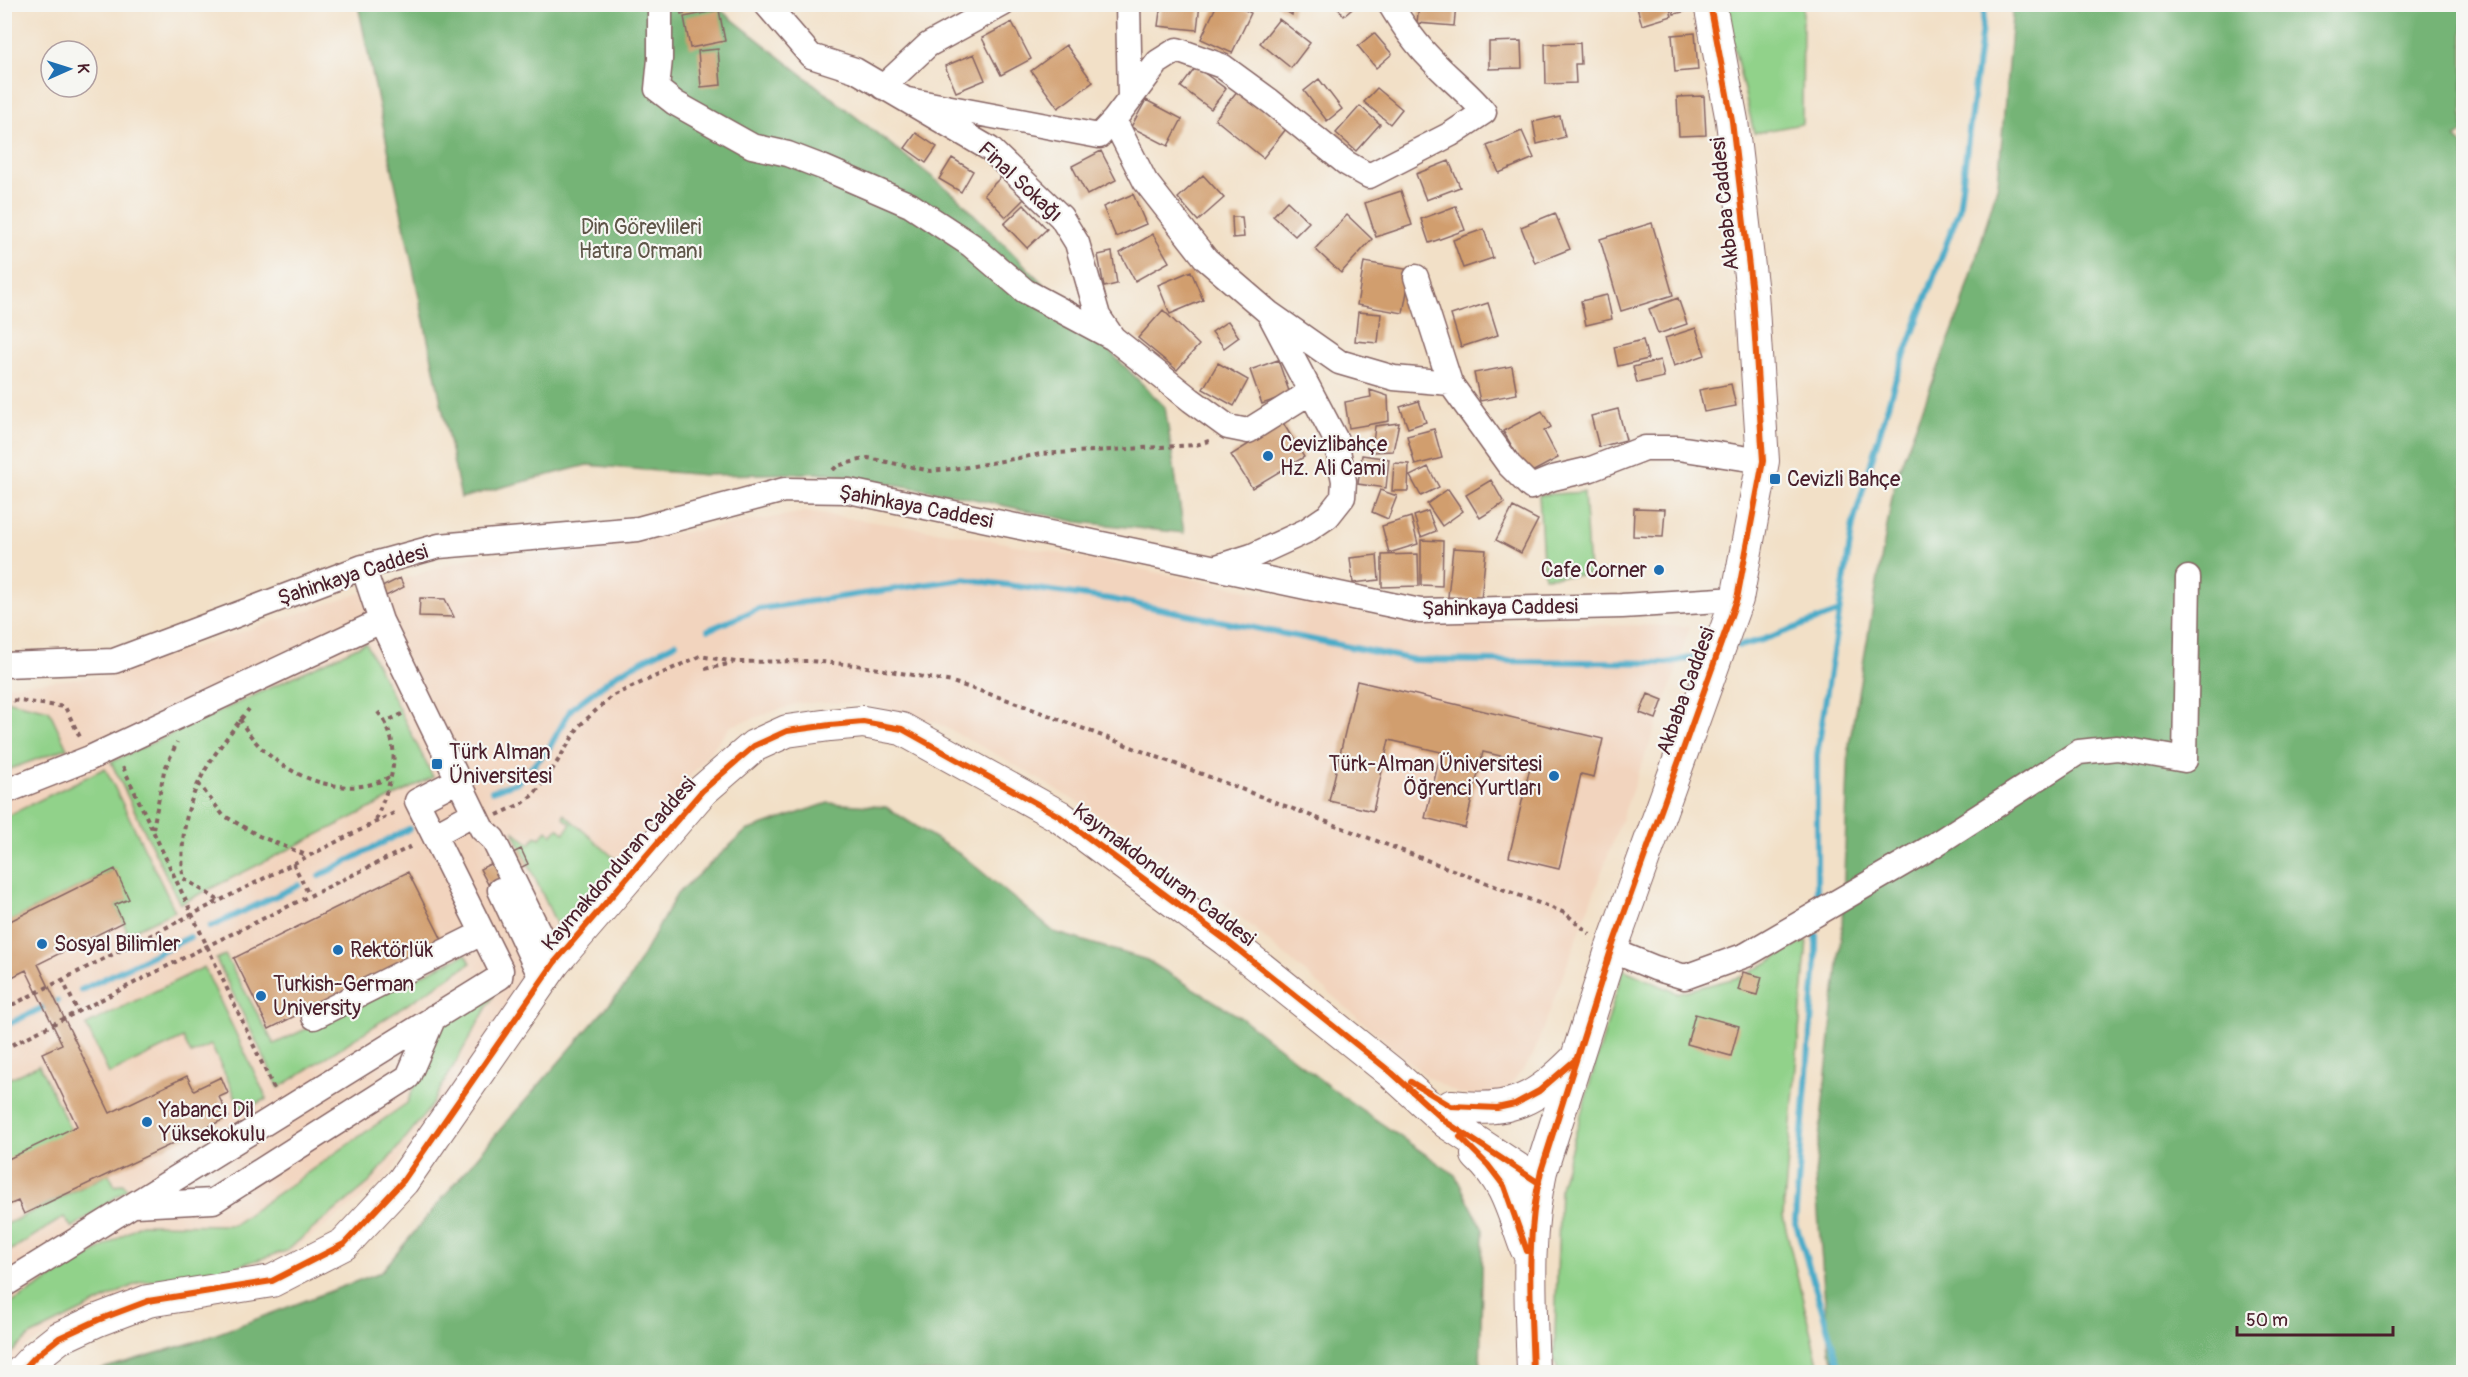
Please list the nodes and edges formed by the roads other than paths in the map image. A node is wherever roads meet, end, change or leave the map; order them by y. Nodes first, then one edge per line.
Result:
1 (660, 4) edge
2 (766, 4) edge
3 (1003, 4) edge
4 (1128, 4) edge
5 (1390, 4) edge
6 (1710, 4) edge
7 (883, 87) junction
8 (1130, 99) junction
9 (908, 100) junction
10 (1114, 120) junction
11 (1416, 277) dead end
12 (1269, 313) junction
13 (1113, 338) junction
14 (1450, 383) junction
15 (1309, 393) junction
16 (1763, 461) junction
17 (363, 567) junction
18 (1214, 568) junction
19 (2188, 578) dead end
20 (1737, 599) junction
21 (381, 621) junction
22 (4, 665) edge
23 (458, 780) junction
24 (4, 792) edge
25 (482, 818) junction
26 (434, 835) junction
27 (482, 933) junction
28 (1611, 950) junction
29 (548, 972) junction
30 (314, 1017) dead end
31 (434, 1017) junction
32 (1578, 1057) junction
33 (1448, 1114) junction
34 (1542, 1171) junction
35 (133, 1205) junction
36 (1531, 1261) junction
37 (4, 1285) edge
38 (21, 1372) edge
39 (1533, 1372) edge

1 - 13 street
2 - 7 street, Final Sokağı
3 - 7 street
4 - 8 street
5 - 8 street
6 - 16 main road, Akbaba Caddesi
7 - 9 street, Final Sokağı
8 - 10 street
9 - 10 street
9 - 13 street, Final Sokağı
10 - 12 street
11 - 14 street
12 - 14 street
12 - 15 street
13 - 15 street, Final Sokağı
14 - 16 street
15 - 18 street
16 - 20 main road, Akbaba Caddesi
17 - 18 street, Şahinkaya Caddesi
17 - 21 street
17 - 22 street, Şahinkaya Caddesi
18 - 20 street, Şahinkaya Caddesi
19 - 28 street
20 - 28 main road, Akbaba Caddesi
21 - 23 street
21 - 24 street
23 - 25 street
23 - 26 street
25 - 26 street
25 - 29 street
26 - 27 street
27 - 30 street
27 - 31 street
28 - 32 main road, Akbaba Caddesi
29 - 33 main road, Kaymakdonduran Caddesi
29 - 38 main road, Kaymakdonduran Caddesi
31 - 35 street
31 - 35 street
32 - 33 main road
32 - 34 main road, Akbaba Caddesi
33 - 34 main road
33 - 36 main road
34 - 36 main road, Akbaba Caddesi
35 - 37 street
36 - 39 main road, Akbaba Caddesi

